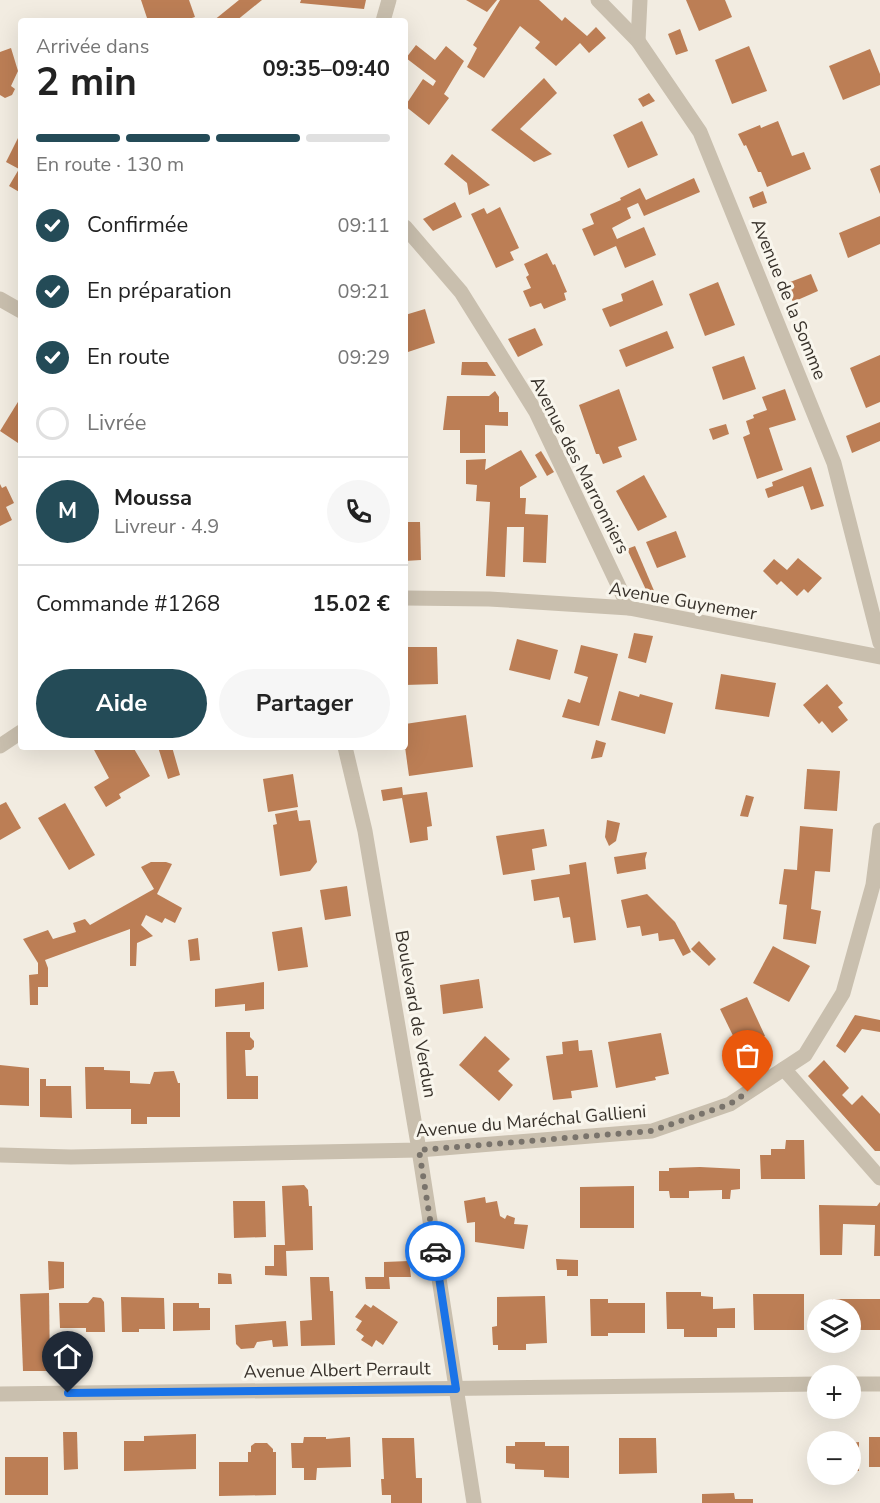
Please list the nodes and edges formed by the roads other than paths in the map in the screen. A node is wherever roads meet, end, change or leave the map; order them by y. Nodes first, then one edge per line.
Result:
1 (389, 0) edge
2 (598, 0) edge
3 (640, 0) edge
4 (384, 18) edge
5 (638, 41) junction
6 (408, 230) edge
7 (0, 299) edge
8 (18, 309) edge
9 (408, 598) edge
10 (629, 608) junction
11 (880, 643) edge
12 (880, 657) edge
13 (18, 734) edge
14 (0, 746) edge
15 (346, 750) edge
16 (880, 830) edge
17 (784, 1069) junction
18 (419, 1150) junction
19 (0, 1155) edge
20 (880, 1178) edge
21 (807, 1384) edge
22 (861, 1384) edge
23 (880, 1384) edge
24 (456, 1389) junction
25 (0, 1394) edge
26 (474, 1503) edge

1 - 4 street
2 - 5 street, Avenue de la Somme
3 - 5 street
5 - 11 street, Avenue de la Somme
6 - 10 street, Avenue des Marronniers
7 - 8 street
9 - 10 street, Avenue Guynemer
10 - 12 street, Avenue Guynemer
13 - 14 street
15 - 18 street, Boulevard de Verdun
16 - 17 street, Avenue du Maréchal Gallieni
17 - 18 street, Avenue du Maréchal Gallieni
17 - 20 street
18 - 19 street, Avenue du Maréchal Gallieni
18 - 24 street, Boulevard de Verdun
21 - 24 street, Avenue Albert Perrault
22 - 23 street
24 - 25 street, Avenue Albert Perrault
24 - 26 street, Boulevard de Verdun

